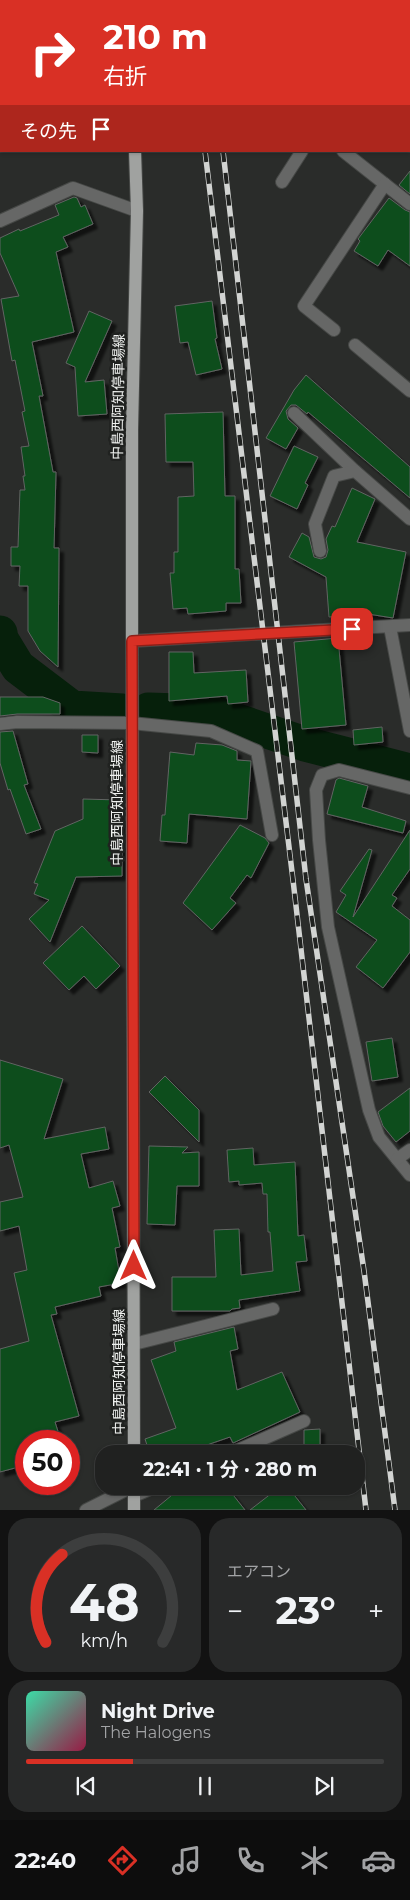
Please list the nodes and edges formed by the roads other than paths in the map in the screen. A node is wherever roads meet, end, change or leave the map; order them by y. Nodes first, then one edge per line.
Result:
1 (135, 152) edge
2 (301, 152) edge
3 (345, 152) edge
4 (282, 182) dead end
5 (385, 184) junction
6 (410, 204) edge
7 (137, 210) junction
8 (0, 222) edge
9 (334, 330) dead end
10 (355, 345) dead end
11 (410, 392) edge
12 (294, 413) dead end
13 (356, 471) junction
14 (410, 519) edge
15 (320, 551) dead end
16 (410, 625) edge
17 (390, 627) junction
18 (132, 641) junction
19 (132, 723) junction
20 (0, 724) edge
21 (410, 725) edge
22 (410, 788) edge
23 (272, 836) dead end
24 (410, 1150) edge
25 (397, 1159) junction
26 (410, 1175) edge
27 (273, 1309) dead end
28 (134, 1344) junction
29 (304, 1421) dead end
30 (134, 1445) edge
31 (249, 1445) edge
32 (124, 1495) edge
33 (134, 1495) edge
34 (86, 1510) edge
35 (134, 1510) edge

1 - 7 main road, 中島西阿知停車場線
2 - 4 street
3 - 5 street
5 - 6 street
5 - 9 street
7 - 8 street
7 - 18 main road, 中島西阿知停車場線
10 - 11 street
12 - 13 street
13 - 14 street
13 - 15 street
16 - 17 street
17 - 18 street
17 - 21 street
18 - 19 main road, 中島西阿知停車場線
19 - 20 street
19 - 23 street
19 - 28 main road, 中島西阿知停車場線
22 - 25 street
24 - 25 street
25 - 26 street
27 - 28 street
28 - 30 main road, 中島西阿知停車場線
29 - 31 street
32 - 34 street
33 - 35 main road

